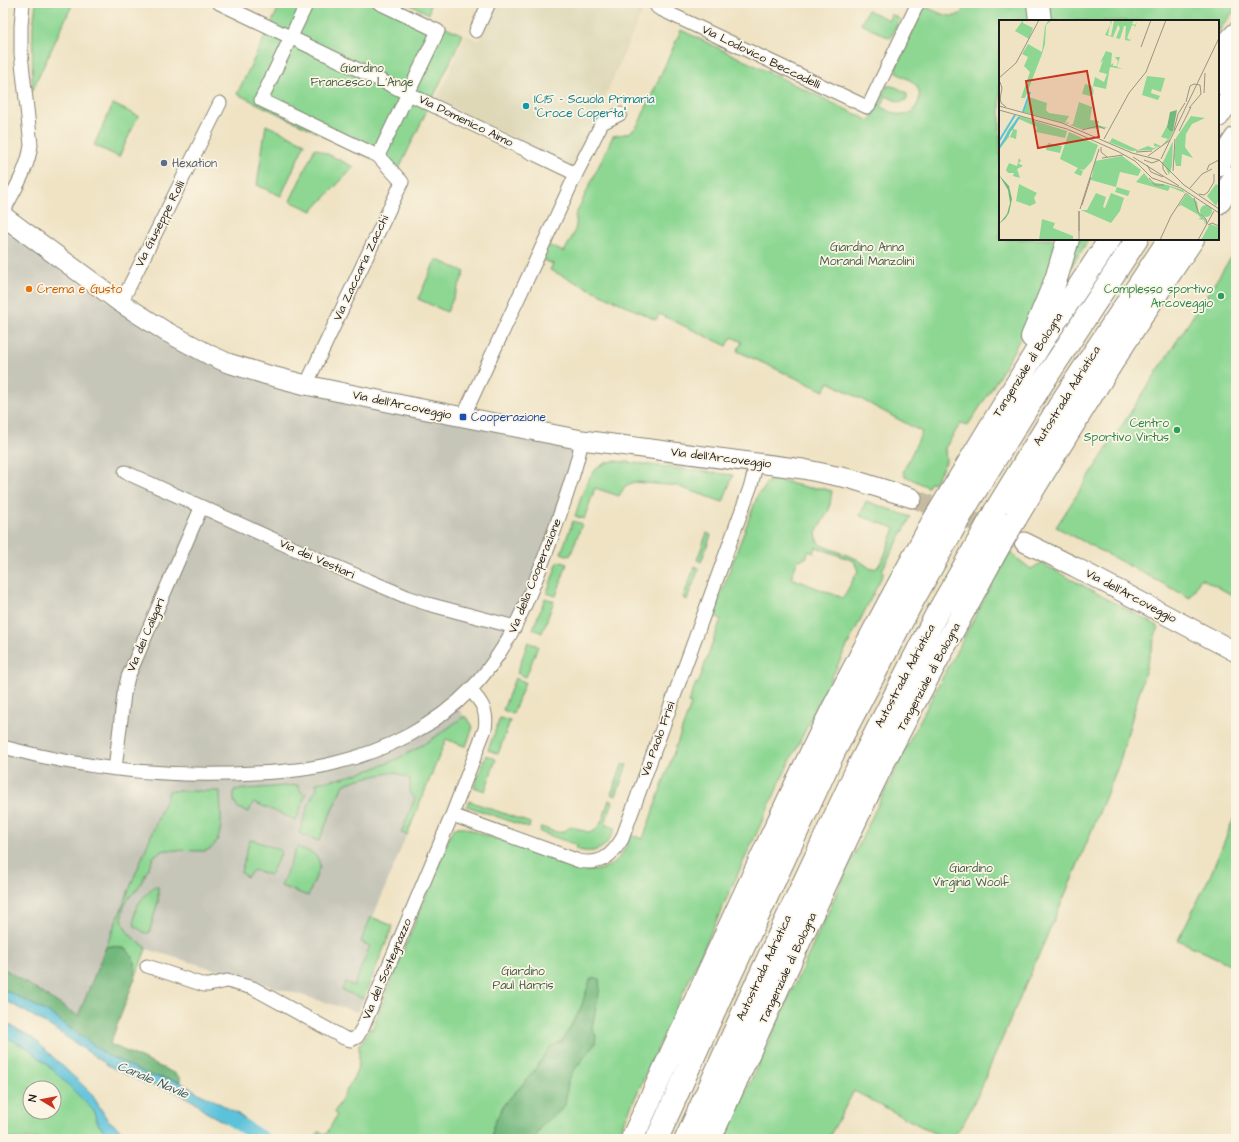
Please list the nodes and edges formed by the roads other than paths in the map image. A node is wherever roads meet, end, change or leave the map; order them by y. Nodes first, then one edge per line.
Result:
1 (23, 3) edge
2 (219, 3) edge
3 (307, 3) edge
4 (379, 3) edge
5 (489, 3) edge
6 (918, 3) edge
7 (1038, 3) edge
8 (656, 4) edge
9 (1040, 20) edge
10 (476, 31) dead end
11 (1236, 34) edge
12 (291, 37) junction
13 (1219, 52) edge
14 (1236, 56) edge
15 (1219, 82) edge
16 (1236, 90) edge
17 (409, 94) junction
18 (220, 103) dead end
19 (620, 114) dead end
20 (1219, 115) edge
21 (1236, 138) edge
22 (378, 156) junction
23 (1219, 164) edge
24 (576, 174) junction
25 (1236, 176) edge
26 (1219, 202) edge
27 (3, 212) edge
28 (3, 216) edge
29 (1068, 240) edge
30 (1109, 240) edge
31 (1136, 240) edge
32 (1168, 240) edge
33 (1192, 240) edge
34 (121, 303) junction
35 (306, 385) junction
36 (463, 417) junction
37 (582, 440) junction
38 (757, 462) junction
39 (125, 472) dead end
40 (959, 492) junction
41 (912, 498) tunnel mouth
42 (201, 508) junction
43 (1024, 542) dead end
44 (515, 627) junction
45 (1236, 652) edge
46 (470, 690) junction
47 (3, 747) edge
48 (115, 769) junction
49 (452, 815) junction
50 (147, 966) dead end
51 (632, 1139) edge
52 (657, 1139) edge
53 (686, 1139) edge
54 (710, 1139) edge

1 - 27 street
2 - 12 street, Via Domenico Aimo
3 - 12 street
4 - 17 street
5 - 10 street
6 - 8 street, Via Lodovico Beccadelli
7 - 9 highway
11 - 13 highway
12 - 17 street, Via Domenico Aimo
12 - 22 street
14 - 15 highway
16 - 20 highway
17 - 22 street
17 - 24 street, Via Domenico Aimo
18 - 34 street, Via Giuseppe Rolli
19 - 24 street
21 - 23 highway
22 - 35 street, Via Zaccaria Zacchi
24 - 36 street
25 - 26 highway
28 - 34 street, Via dell'Arcoveggio
29 - 40 highway
30 - 40 highway, Tangenziale di Bologna
31 - 40 highway
32 - 53 highway, Autostrada Adriatica, bridge
33 - 54 highway, Tangenziale di Bologna, bridge
34 - 35 street, Via dell'Arcoveggio
35 - 36 street, Via dell'Arcoveggio
36 - 37 street, Via dell'Arcoveggio
37 - 38 street, Via dell'Arcoveggio
37 - 44 street, Via della Cooperazione
38 - 41 street, Via dell'Arcoveggio
38 - 49 street, Via Paolo Frisi
39 - 42 street, Via dei Vestiari
40 - 51 highway, Tangenziale di Bologna, bridge
40 - 52 highway, bridge
42 - 44 street, Via dei Vestiari
42 - 48 street, Via dei Caligari
43 - 45 street, Via dell'Arcoveggio
44 - 46 street, Via della Cooperazione
46 - 48 street, Via della Cooperazione
46 - 49 street, Via del Sostegnazzo
47 - 48 street, Via della Cooperazione
49 - 50 street, Via del Sostegnazzo

